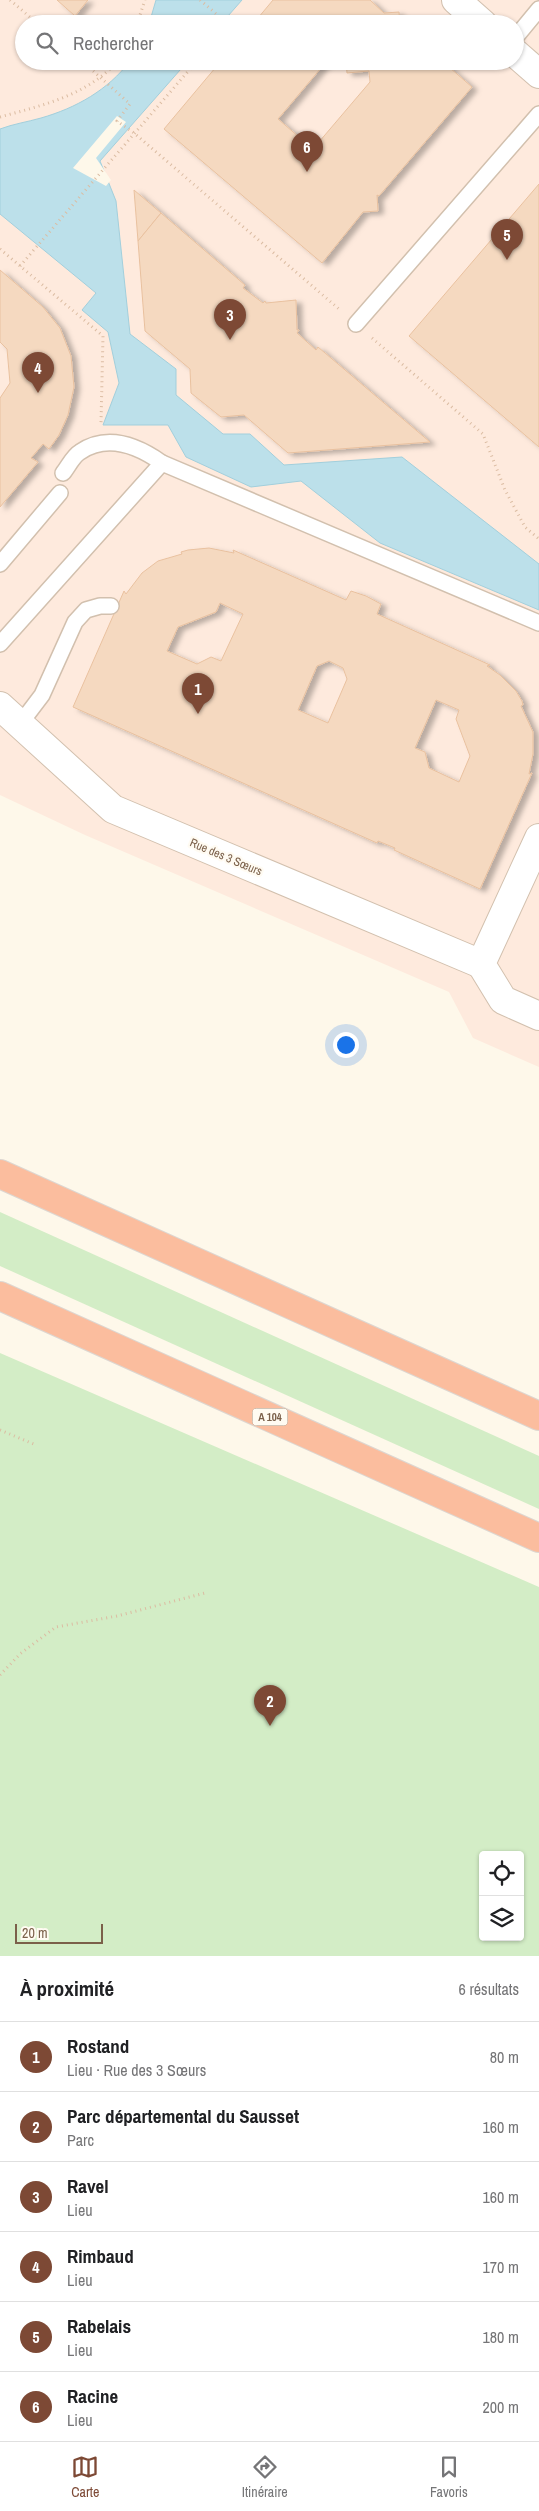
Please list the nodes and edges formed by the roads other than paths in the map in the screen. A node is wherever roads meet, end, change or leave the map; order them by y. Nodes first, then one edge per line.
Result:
1 (456, 0) edge
2 (539, 9) edge
3 (473, 15) edge
4 (524, 27) edge
5 (524, 61) edge
6 (539, 74) edge
7 (539, 114) edge
8 (356, 324) dead end
9 (162, 463) junction
10 (63, 473) dead end
11 (60, 493) dead end
12 (0, 564) edge
13 (111, 606) dead end
14 (539, 623) edge
15 (0, 644) edge
16 (0, 706) edge
17 (20, 724) junction
18 (539, 838) edge
19 (481, 964) junction
20 (539, 1016) edge
21 (0, 1174) edge
22 (0, 1296) edge
23 (539, 1416) edge
24 (539, 1538) edge

1 - 3 street
2 - 4 lane
5 - 6 street
7 - 8 lane
9 - 10 lane
9 - 14 lane
9 - 15 lane
11 - 12 lane
13 - 17 lane
16 - 17 street, Rue des 3 Sœurs
17 - 19 street, Rue des 3 Sœurs
18 - 19 street
19 - 20 street
21 - 23 highway
22 - 24 highway, A 104

